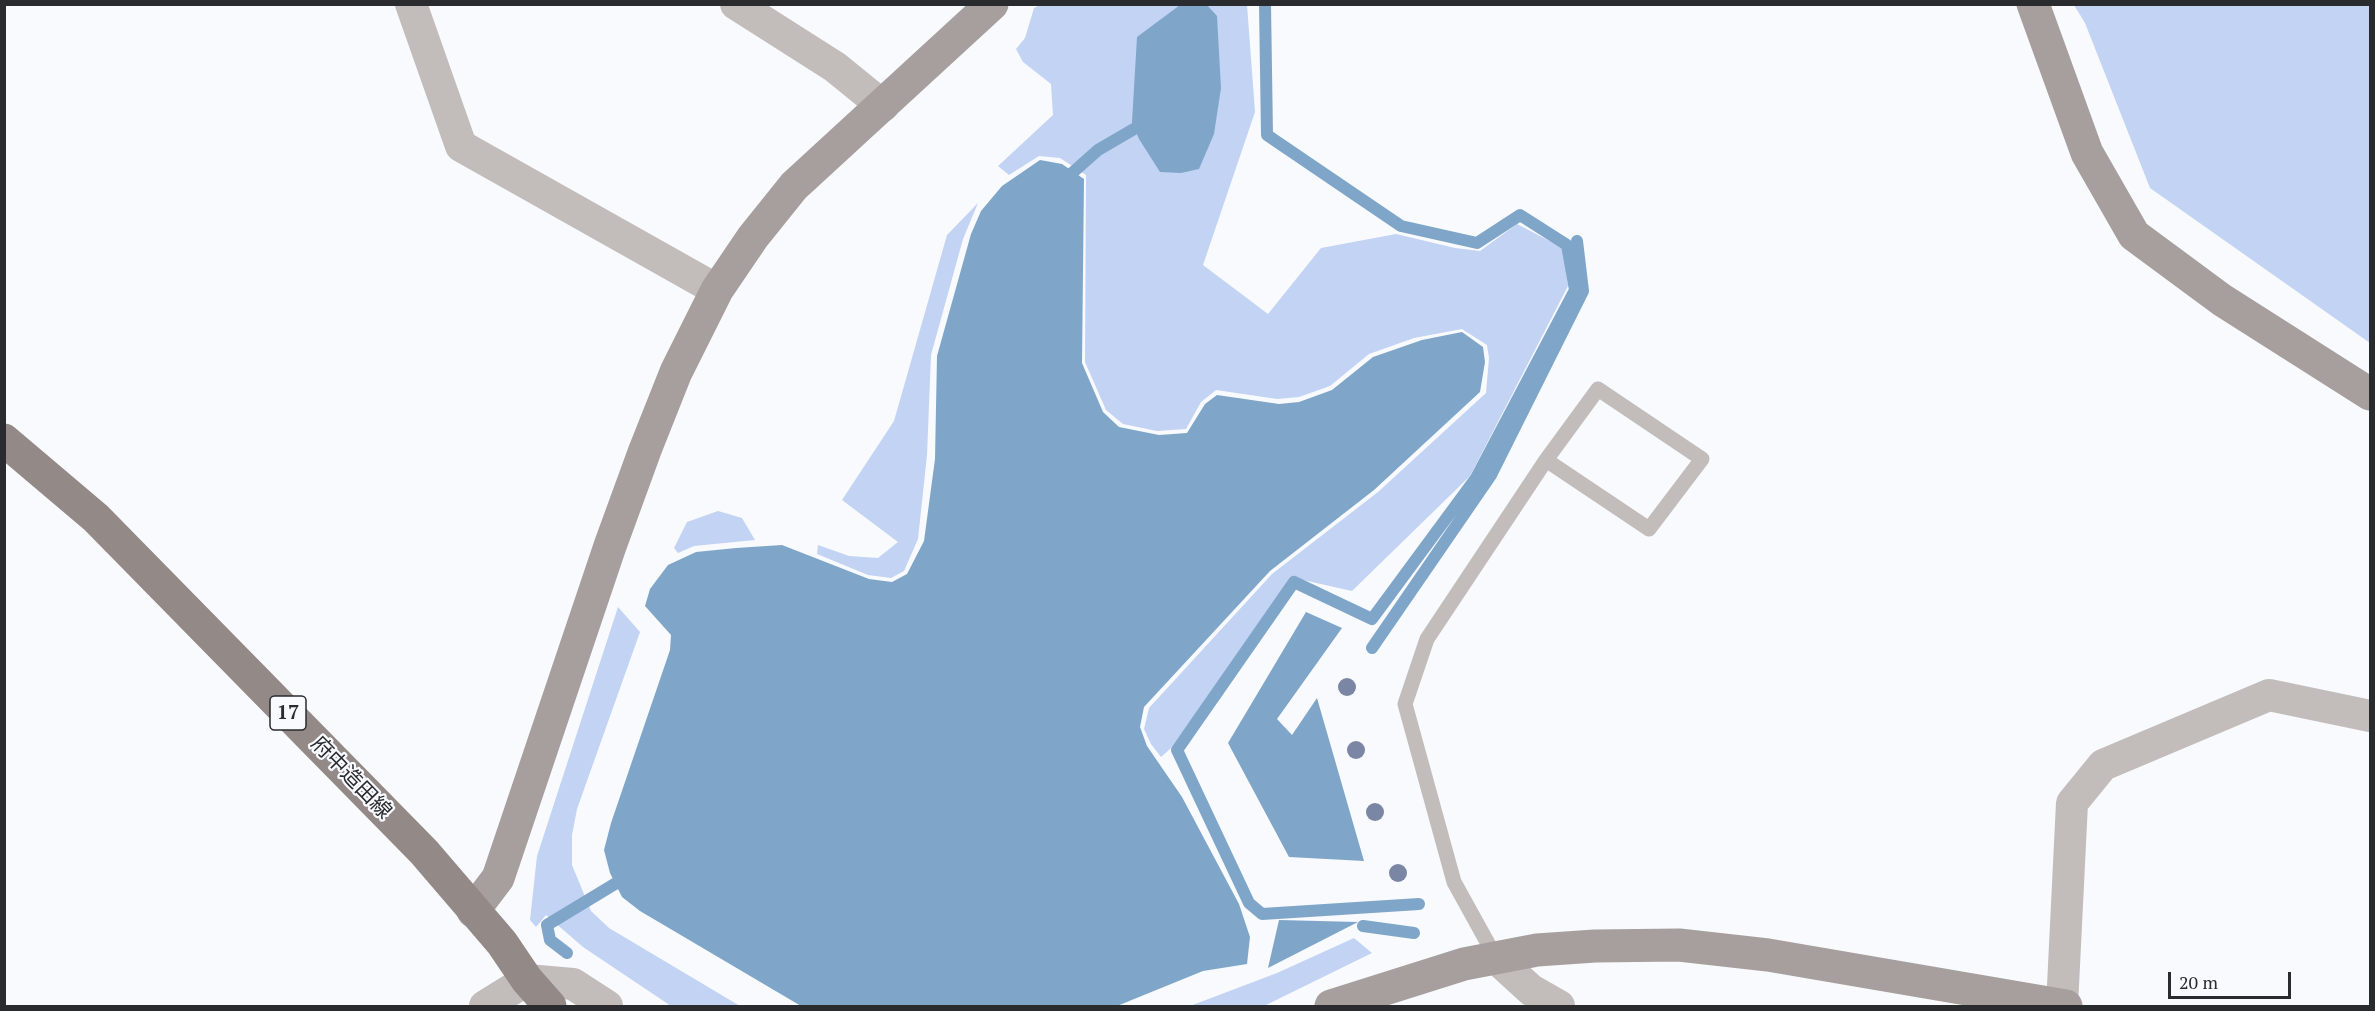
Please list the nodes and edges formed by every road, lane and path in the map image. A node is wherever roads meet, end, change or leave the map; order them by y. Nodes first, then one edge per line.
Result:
1 (411, 4) edge
2 (736, 4) edge
3 (992, 4) edge
4 (2033, 4) edge
5 (883, 106) junction
6 (717, 290) junction
7 (2370, 394) edge
8 (6, 444) edge
9 (1546, 460) junction
10 (2370, 716) edge
11 (473, 911) junction
12 (1496, 958) junction
13 (527, 980) junction
14 (485, 1006) edge
15 (550, 1006) edge
16 (607, 1006) edge
17 (1331, 1006) edge
18 (1559, 1006) edge
19 (2064, 1006) edge

1 - 6 street
2 - 5 street
3 - 5 street
4 - 7 street
5 - 6 street
6 - 11 street
8 - 11 main road, 府中造田線 / 17
9 - 9 lane
9 - 12 lane
10 - 19 street
11 - 13 main road, 府中造田線 / 17
12 - 17 street
12 - 18 street
12 - 19 street
13 - 14 street
13 - 15 main road, 府中造田線 / 17
13 - 16 street

